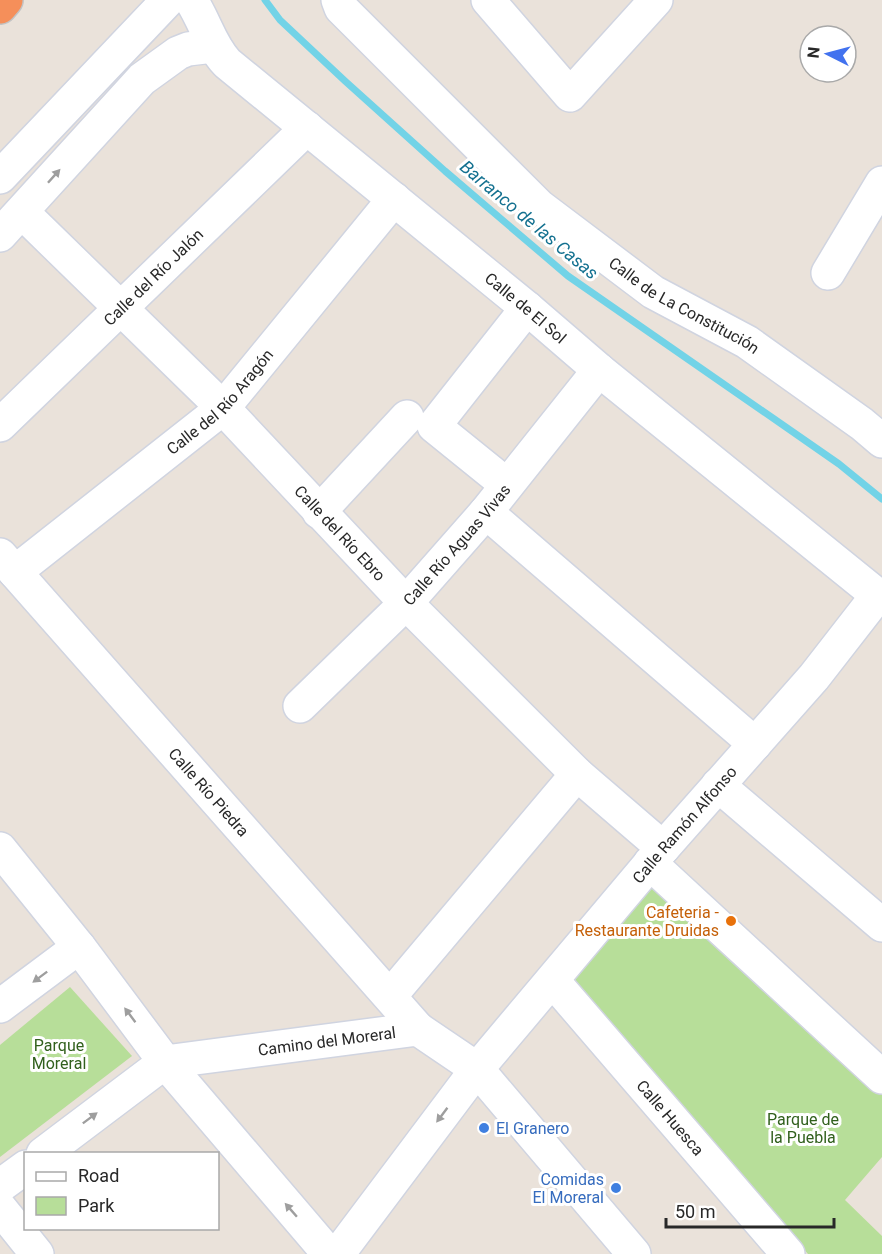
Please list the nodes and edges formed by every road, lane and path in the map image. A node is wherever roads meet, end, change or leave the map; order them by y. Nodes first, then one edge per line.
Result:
1 (6, 0) edge
2 (168, 0) edge
3 (191, 0) edge
4 (488, 0) edge
5 (656, 0) edge
6 (340, 4) edge
7 (0, 7) edge
8 (213, 46) junction
9 (307, 128) junction
10 (0, 177) edge
11 (882, 183) edge
12 (394, 199) junction
13 (11, 223) edge
14 (828, 273) dead end
15 (527, 308) junction
16 (121, 310) junction
17 (599, 370) junction
18 (223, 408) junction
19 (407, 417) dead end
20 (0, 425) edge
21 (882, 441) edge
22 (507, 485) junction
23 (319, 512) junction
24 (486, 512) junction
25 (7, 563) edge
26 (880, 598) edge
27 (406, 603) junction
28 (300, 706) dead end
29 (755, 744) junction
30 (577, 774) junction
31 (718, 785) junction
32 (0, 849) edge
33 (657, 856) junction
34 (882, 925) edge
35 (79, 947) junction
36 (553, 981) junction
37 (391, 995) junction
38 (0, 1006) edge
39 (418, 1029) junction
40 (165, 1062) junction
41 (477, 1069) junction
42 (882, 1077) edge
43 (46, 1152) edge
44 (24, 1168) edge
45 (0, 1186) edge
46 (0, 1208) edge
47 (37, 1254) edge
48 (329, 1254) edge
49 (338, 1254) edge
50 (633, 1254) edge
51 (788, 1254) edge

1 - 7 highway
2 - 10 street
3 - 8 street, Calle de El Sol
4 - 5 street
6 - 21 street, Calle de La Constitución
8 - 9 street, Calle de El Sol
13 -> 8 street
9 - 12 street, Calle de El Sol
9 - 16 street, Calle del Río Jalón
11 - 14 street
12 - 15 street, Calle de El Sol
12 - 18 street, Calle del Río Aragón
13 - 16 street, Calle del Río Ebro
15 - 17 street, Calle de El Sol
15 - 22 street
16 - 18 street, Calle del Río Ebro
16 - 20 street, Calle del Río Jalón
17 - 22 street, Calle Río Aguas Vivas
17 - 26 street, Calle de El Sol
18 - 23 street, Calle del Río Ebro
18 - 25 street, Calle del Río Aragón
19 - 23 street
22 - 24 street, Calle Río Aguas Vivas
23 - 27 street, Calle del Río Ebro
24 - 27 street, Calle Río Aguas Vivas
24 - 29 street
25 - 37 street, Calle Río Piedra
26 - 29 street, Calle Ramón Alfonso
27 - 28 street, Calle Río Aguas Vivas
27 - 30 street, Calle del Río Ebro
29 - 31 street, Calle Ramón Alfonso
30 - 33 street, Calle del Río Ebro
30 - 37 street
31 - 33 street, Calle Ramón Alfonso
31 - 34 street
32 - 35 street
33 - 36 street, Calle Ramón Alfonso
33 - 42 street, Calle del Río Ebro
35 -> 38 street
40 -> 35 street
36 - 41 street, Calle Ramón Alfonso
36 - 51 street, Calle Huesca
37 - 39 street, Calle Río Piedra
39 - 40 street, Camino del Moreral
39 - 41 street, Camino del Moreral
43 -> 40 street
48 -> 40 street
41 -> 49 street, Calle Ramón Alfonso
41 - 50 street, Camino del Moreral
44 - 45 street
46 - 47 street

